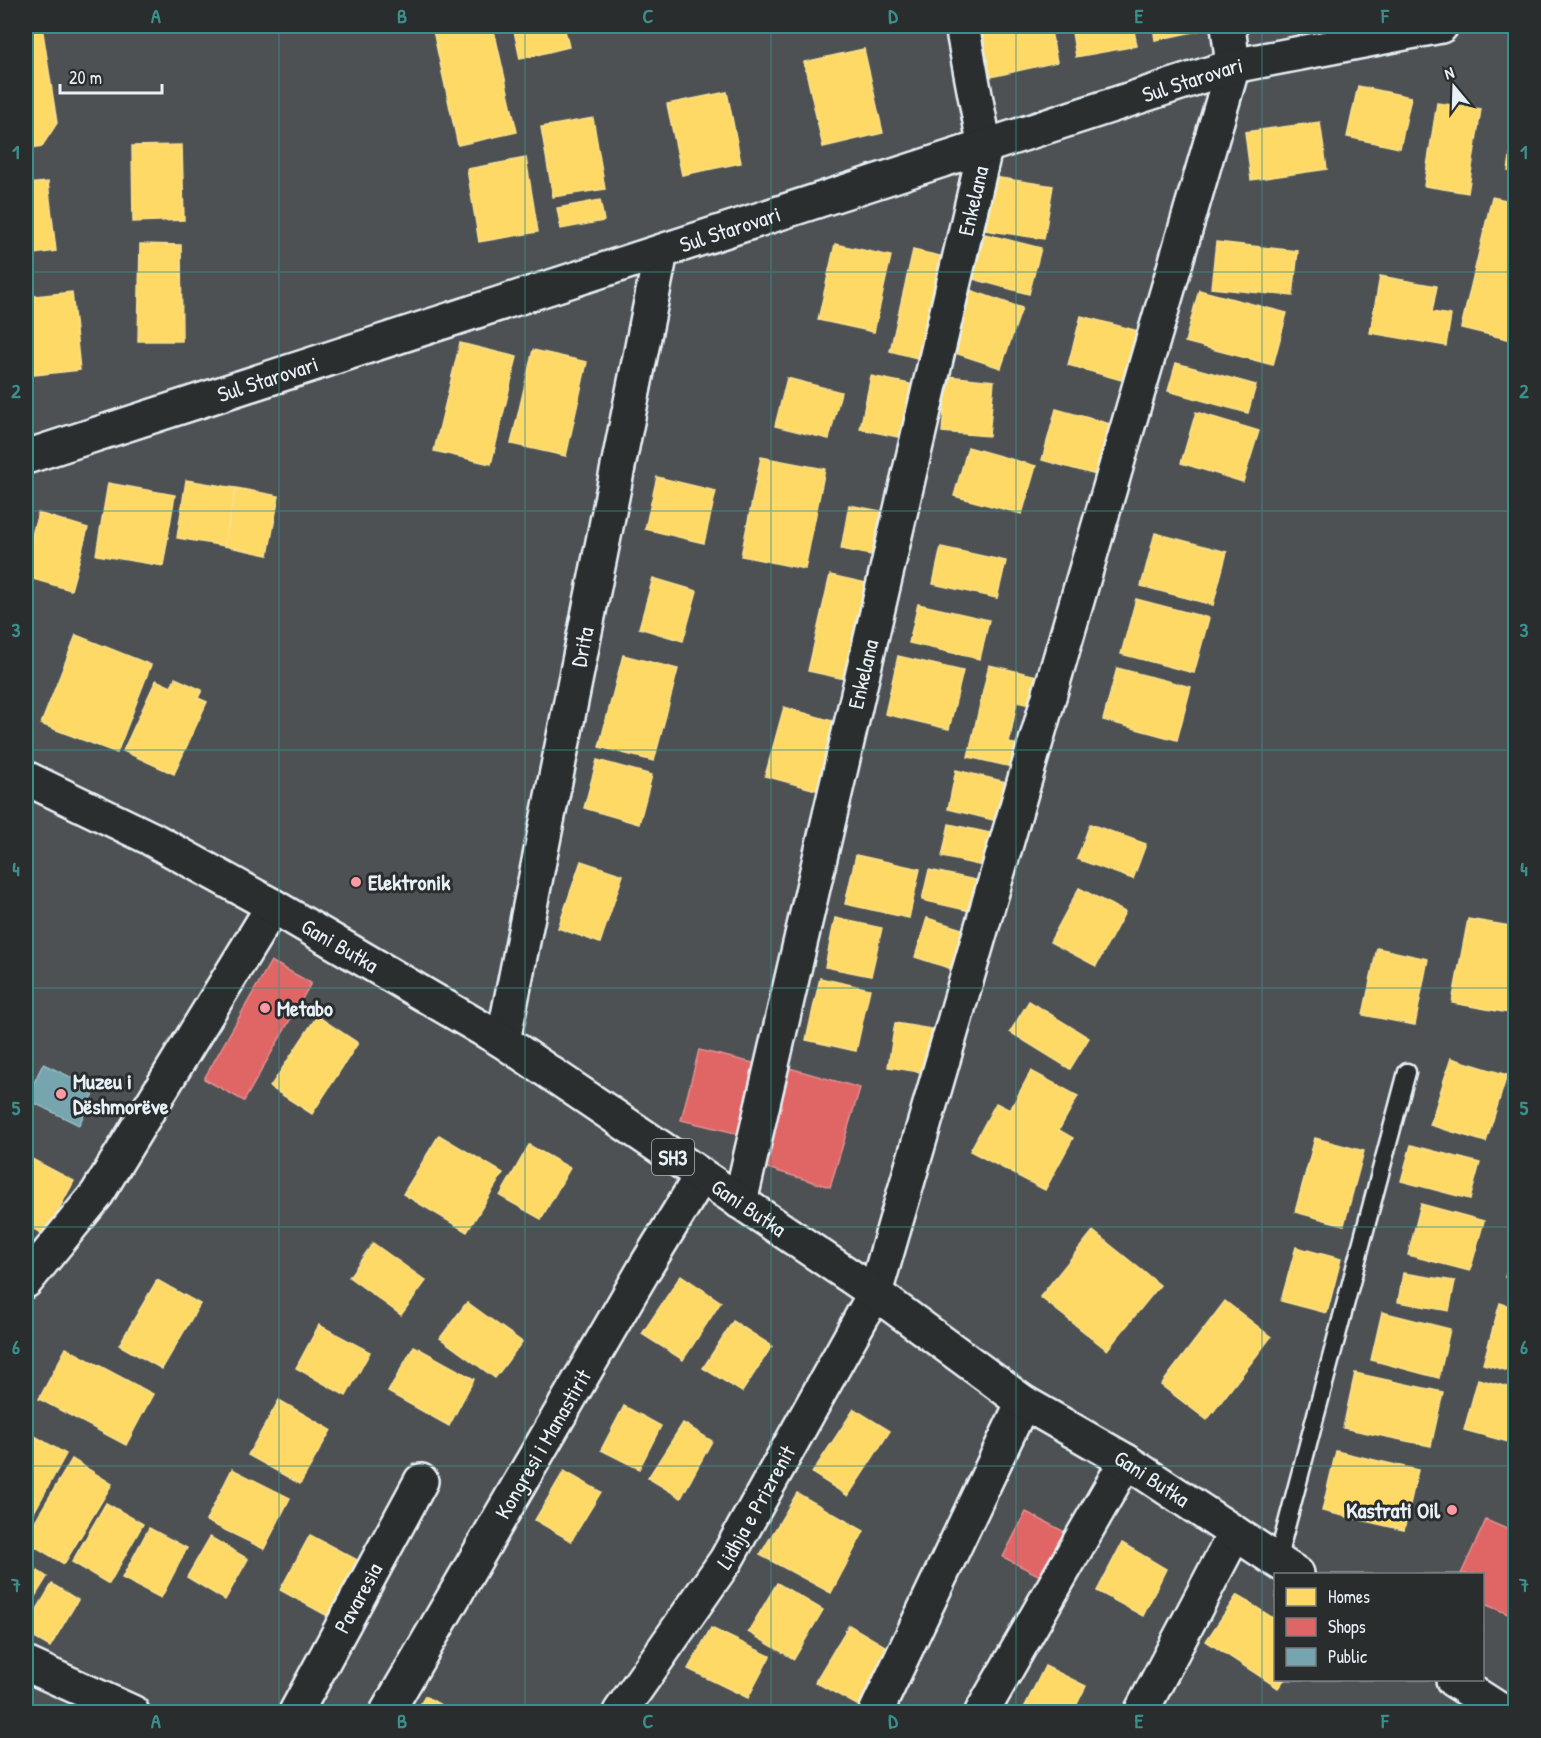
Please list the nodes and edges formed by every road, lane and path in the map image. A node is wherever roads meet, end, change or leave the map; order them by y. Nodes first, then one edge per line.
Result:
1 (962, 26) edge
2 (1228, 26) edge
3 (1441, 26) edge
4 (1233, 66) junction
5 (985, 148) junction
6 (661, 252) junction
7 (26, 457) edge
8 (26, 778) edge
9 (273, 906) junction
10 (503, 1041) junction
11 (1407, 1072) dead end
12 (702, 1176) junction
13 (740, 1202) junction
14 (26, 1281) edge
15 (875, 1293) junction
16 (1023, 1402) junction
17 (1126, 1461) junction
18 (421, 1481) dead end
19 (1235, 1533) junction
20 (1287, 1568) edge
21 (26, 1664) edge
22 (1455, 1681) edge
23 (132, 1713) edge
24 (296, 1713) edge
25 (387, 1713) edge
26 (620, 1713) edge
27 (876, 1713) edge
28 (982, 1713) edge
29 (1141, 1713) edge
30 (1503, 1713) edge

1 - 5 street
2 - 4 street
3 - 4 street, Sul Starovari
4 - 5 street, Sul Starovari
4 - 15 street, Lidhja e Prizrenit
5 - 6 street, Sul Starovari
5 - 13 street, Enkelana
6 - 7 street, Sul Starovari
6 - 10 street, Drita
8 - 9 street, Gani Butka / SH3
9 - 10 street, Gani Butka / SH3
9 - 14 street
10 - 12 street, Gani Butka / SH3
11 - 20 lane
12 - 13 street, Gani Butka / SH3
12 - 25 street, Kongresi i Manastirit
13 - 15 street, Gani Butka / SH3
15 - 16 street, Gani Butka / SH3
15 - 26 street, Lidhja e Prizrenit
16 - 17 street, Gani Butka / SH3
16 - 27 street
17 - 19 street, Gani Butka / SH3
17 - 28 street
18 - 24 street, Pavaresia
19 - 20 street, Gani Butka / SH3
19 - 29 street
21 - 23 street
22 - 30 street

